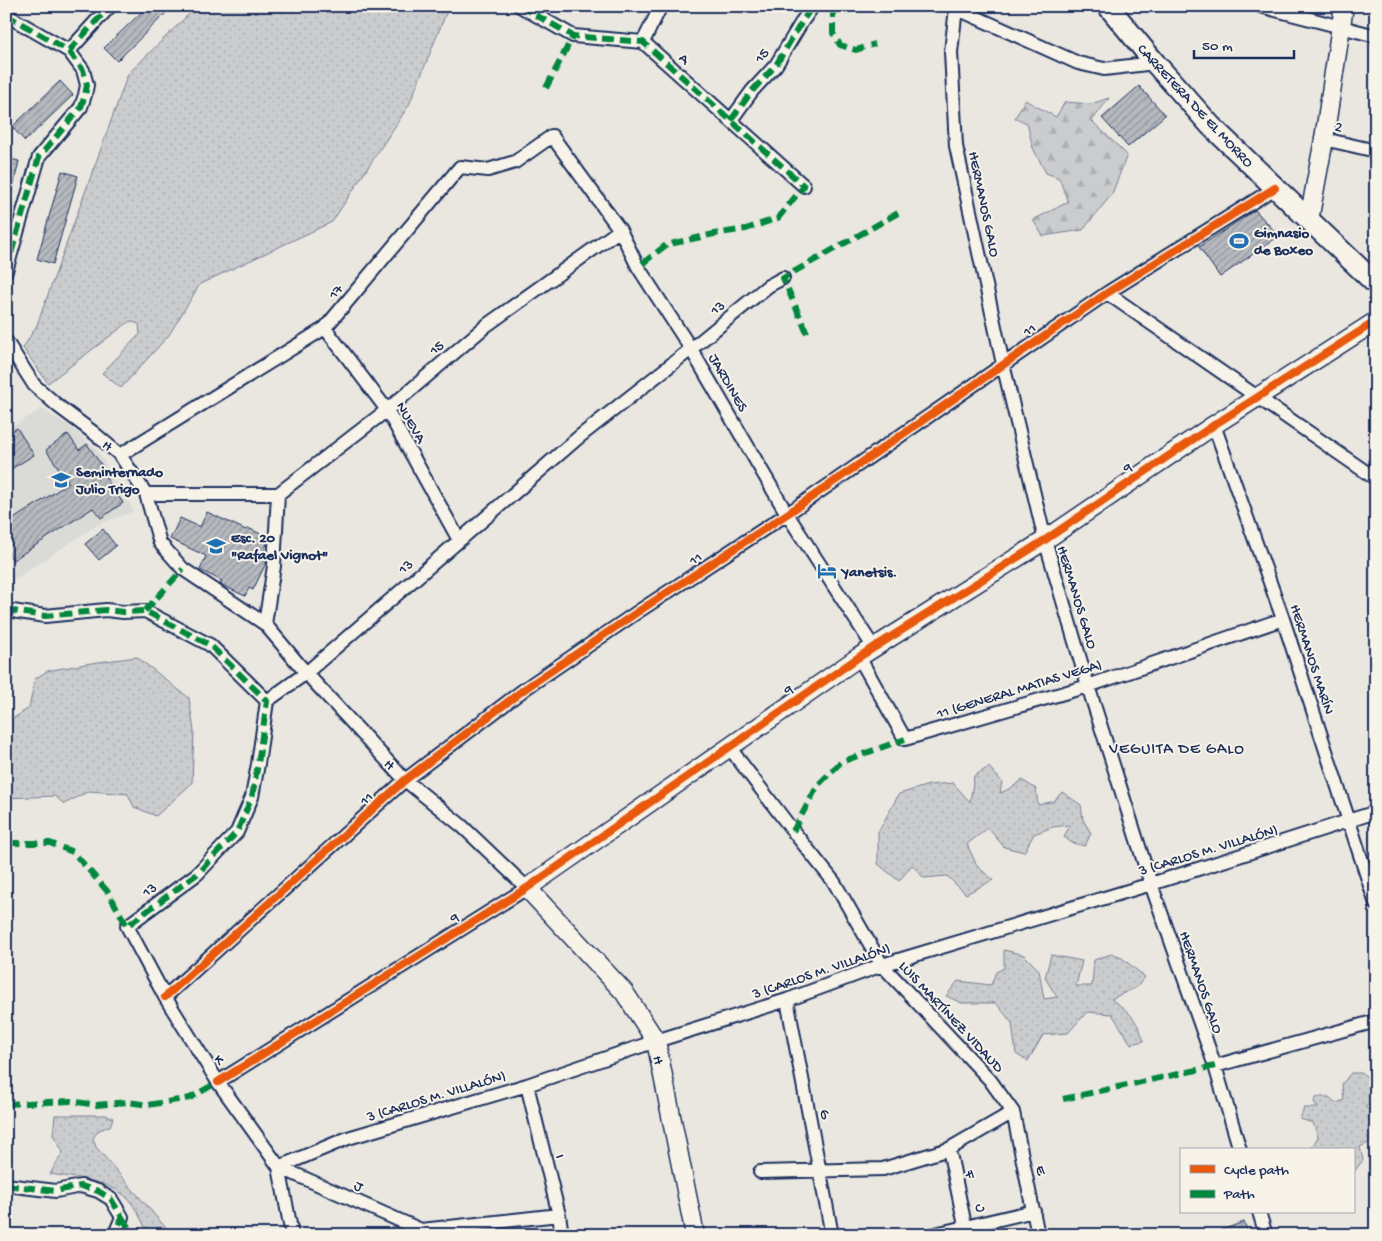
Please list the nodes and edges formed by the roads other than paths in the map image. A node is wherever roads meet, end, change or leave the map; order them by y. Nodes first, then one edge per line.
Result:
1 (110, 6) edge
2 (520, 6) edge
3 (661, 6) edge
4 (813, 6) edge
5 (1108, 6) edge
6 (1260, 6) edge
7 (1344, 6) edge
8 (954, 7) edge
9 (6, 15) edge
10 (1340, 27) junction
11 (1376, 36) edge
12 (642, 42) junction
13 (69, 51) junction
14 (1155, 63) junction
15 (730, 120) junction
16 (552, 136) joint
17 (1324, 140) junction
18 (1376, 151) edge
19 (804, 186) dead end
20 (1274, 188) junction
21 (1309, 220) junction
22 (620, 230) junction
23 (6, 271) edge
24 (783, 278) dead end
25 (1376, 284) edge
26 (1108, 292) junction
27 (1376, 321) edge
28 (325, 328) junction
29 (6, 341) edge
30 (691, 349) junction
31 (1003, 364) junction
32 (1257, 397) junction
33 (387, 410) junction
34 (1214, 425) junction
35 (120, 455) junction
36 (1376, 479) edge
37 (146, 494) junction
38 (278, 494) junction
39 (787, 514) junction
40 (459, 540) junction
41 (1045, 540) junction
42 (6, 610) edge
43 (1284, 619) junction
44 (265, 624) junction
45 (874, 648) junction
46 (859, 657) junction
47 (306, 673) junction
48 (1088, 686) junction
49 (267, 701) junction
50 (729, 747) junction
51 (405, 780) junction
52 (1376, 812) edge
53 (1348, 822) junction
54 (1151, 884) junction
55 (527, 888) junction
56 (1376, 904) edge
57 (127, 926) joint
58 (882, 965) junction
59 (165, 997) junction
60 (787, 1000) junction
61 (1376, 1021) edge
62 (656, 1041) junction
63 (1214, 1066) junction
64 (218, 1082) junction
65 (527, 1085) junction
66 (1013, 1112) junction
67 (1239, 1148) edge
68 (949, 1149) junction
69 (280, 1167) junction
70 (821, 1170) junction
71 (760, 1172) dead end
72 (6, 1185) edge
73 (1034, 1211) junction
74 (1260, 1214) edge
75 (559, 1215) junction
76 (966, 1231) edge
77 (422, 1232) edge
78 (115, 1234) edge
79 (292, 1235) edge
80 (562, 1235) edge
81 (695, 1235) edge
82 (832, 1235) edge
83 (931, 1235) edge
84 (1038, 1235) edge
85 (1266, 1235) edge

1 - 13 street
2 - 12 street
3 - 12 street
4 - 15 street, 15
5 - 14 main road, CARRETERA DE EL MORRO
6 - 10 street
7 - 10 street
8 - 14 street
8 - 31 street, HERMANOS GALO
9 - 13 street
10 - 11 street
10 - 17 street
12 - 15 street, A
13 - 23 street
14 - 20 main road, CARRETERA DE EL MORRO
15 - 19 street, A
16 - 22 street, JARDINES
16 - 28 street, 17
17 - 18 street, 2
17 - 21 street
20 - 21 main road, CARRETERA DE EL MORRO
20 - 26 street, 11
21 - 25 main road, CARRETERA DE EL MORRO
22 - 30 street, JARDINES
22 - 33 street, 15
24 - 30 street, 13
26 - 31 street, 11
26 - 32 street
27 - 32 street, 9
28 - 33 street, NUEVA
28 - 35 street, 17
29 - 35 street, H
30 - 39 street, JARDINES
30 - 40 street, 13
31 - 39 street, 11
31 - 41 street, HERMANOS GALO
32 - 34 street, 9
32 - 36 street
33 - 38 street, 15
33 - 40 street, NUEVA
34 - 41 street, 9
34 - 43 street, HERMANOS MARÍN
35 - 37 street, H
37 - 38 street
37 - 44 street, H
38 - 44 street
39 - 45 street, JARDINES
39 - 51 street, 11
40 - 47 street, 13
41 - 45 street, 9
41 - 48 street, HERMANOS GALO
42 - 49 street
43 - 48 street, 11 (GENERAL MATIAS VEGA)
43 - 53 street, HERMANOS MARÍN
44 - 47 street, H
45 - 46 street, 9
46 - 48 street, 11 (GENERAL MATIAS VEGA)
46 - 50 street, 9
47 - 49 street, 13
47 - 51 street, H
48 - 54 street, HERMANOS GALO
49 - 57 street, 13
50 - 55 street, 9
50 - 58 street, LUIS MARTÍNEZ VIDAUD
51 - 55 street, H
51 - 59 street, 11
52 - 53 street, 3 (CARLOS M. VILLALÓN)
53 - 54 street, 3 (CARLOS M. VILLALÓN)
53 - 56 street, HERMANOS MARÍN
54 - 58 street, 3 (CARLOS M. VILLALÓN)
54 - 63 street, HERMANOS GALO
55 - 62 street, H
55 - 64 street, 9
57 - 59 street, K
58 - 60 street, 3 (CARLOS M. VILLALÓN)
58 - 66 street, LUIS MARTÍNEZ VIDAUD
59 - 64 street, K
60 - 62 street, 3 (CARLOS M. VILLALÓN)
60 - 70 street, G
61 - 63 street
62 - 65 street, 3 (CARLOS M. VILLALÓN)
62 - 81 street, H
63 - 67 street, HERMANOS GALO
64 - 69 street, K
65 - 69 street, 3 (CARLOS M. VILLALÓN)
65 - 75 street, I
66 - 68 street
66 - 73 street, E
68 - 70 street
68 - 76 street, F
69 - 77 street, J
69 - 79 street, K
70 - 71 street
70 - 82 street, G
72 - 78 street
73 - 76 street, C
73 - 84 street, E
74 - 85 street
75 - 77 street
75 - 80 street, I
76 - 83 street, C

